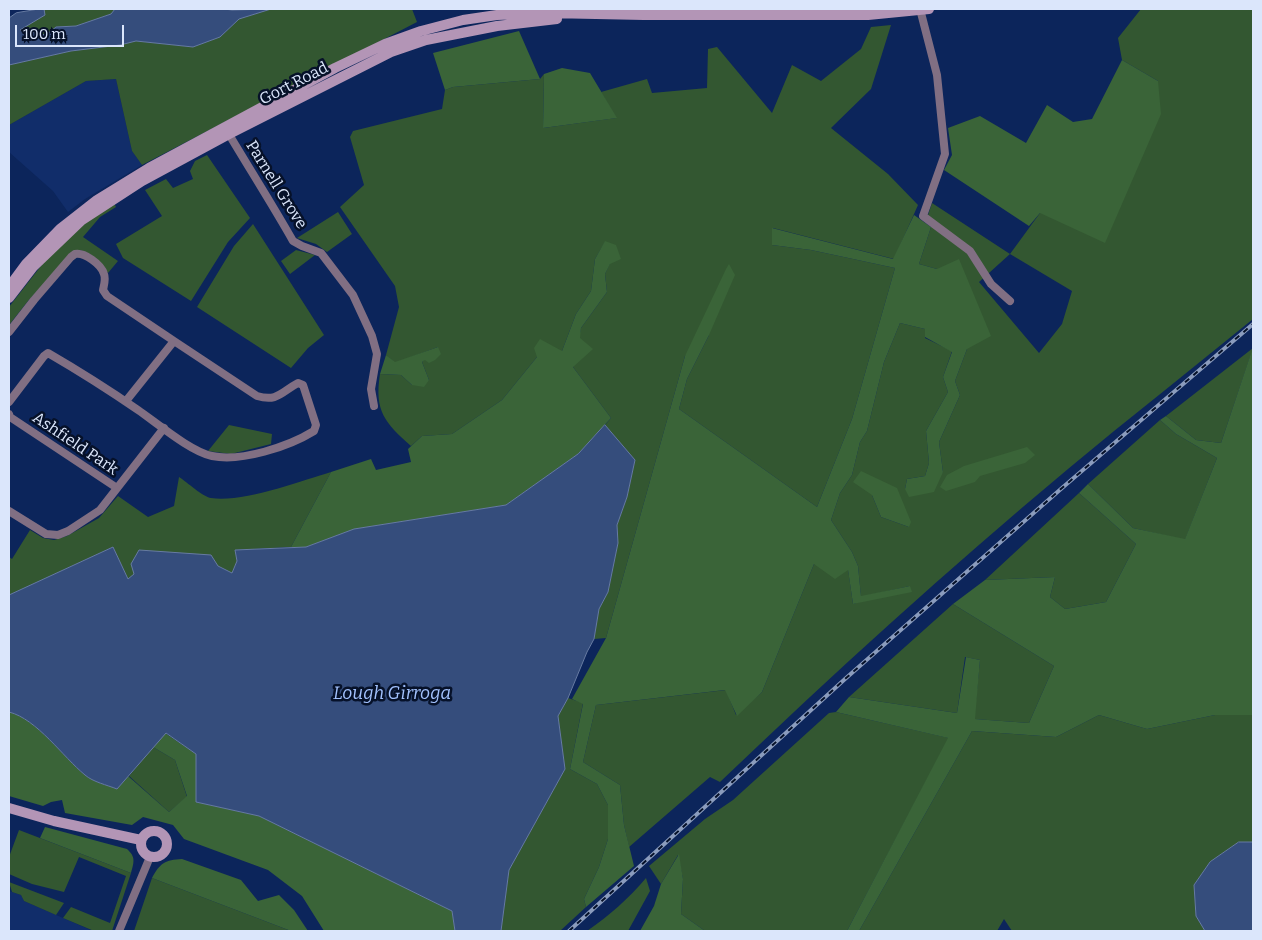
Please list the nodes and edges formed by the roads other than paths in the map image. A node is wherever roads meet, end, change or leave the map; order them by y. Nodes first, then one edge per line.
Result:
1 (515, 9) edge
2 (923, 9) edge
3 (548, 14) edge
4 (497, 15) junction
5 (226, 131) junction
6 (9, 287) edge
7 (9, 298) edge
8 (1010, 301) dead end
9 (9, 332) edge
10 (174, 341) junction
11 (9, 402) edge
12 (126, 402) junction
13 (374, 406) dead end
14 (9, 414) edge
15 (164, 428) junction
16 (117, 488) junction
17 (9, 511) edge
18 (9, 808) edge
19 (141, 840) junction
20 (150, 857) junction
21 (119, 931) edge

1 - 4 main road
2 - 3 main road
2 - 8 street
3 - 4 main road
3 - 5 main road, Gort Road
4 - 5 main road
5 - 6 main road
5 - 7 main road, Gort Road
5 - 13 street, Parnell Grove
9 - 10 street
10 - 12 street
10 - 15 street
11 - 12 street
12 - 15 street
14 - 16 street, Ashfield Park
15 - 16 street
16 - 17 street, Ashfield Park
18 - 19 main road
19 - 20 main road
19 - 20 main road
20 - 21 street

